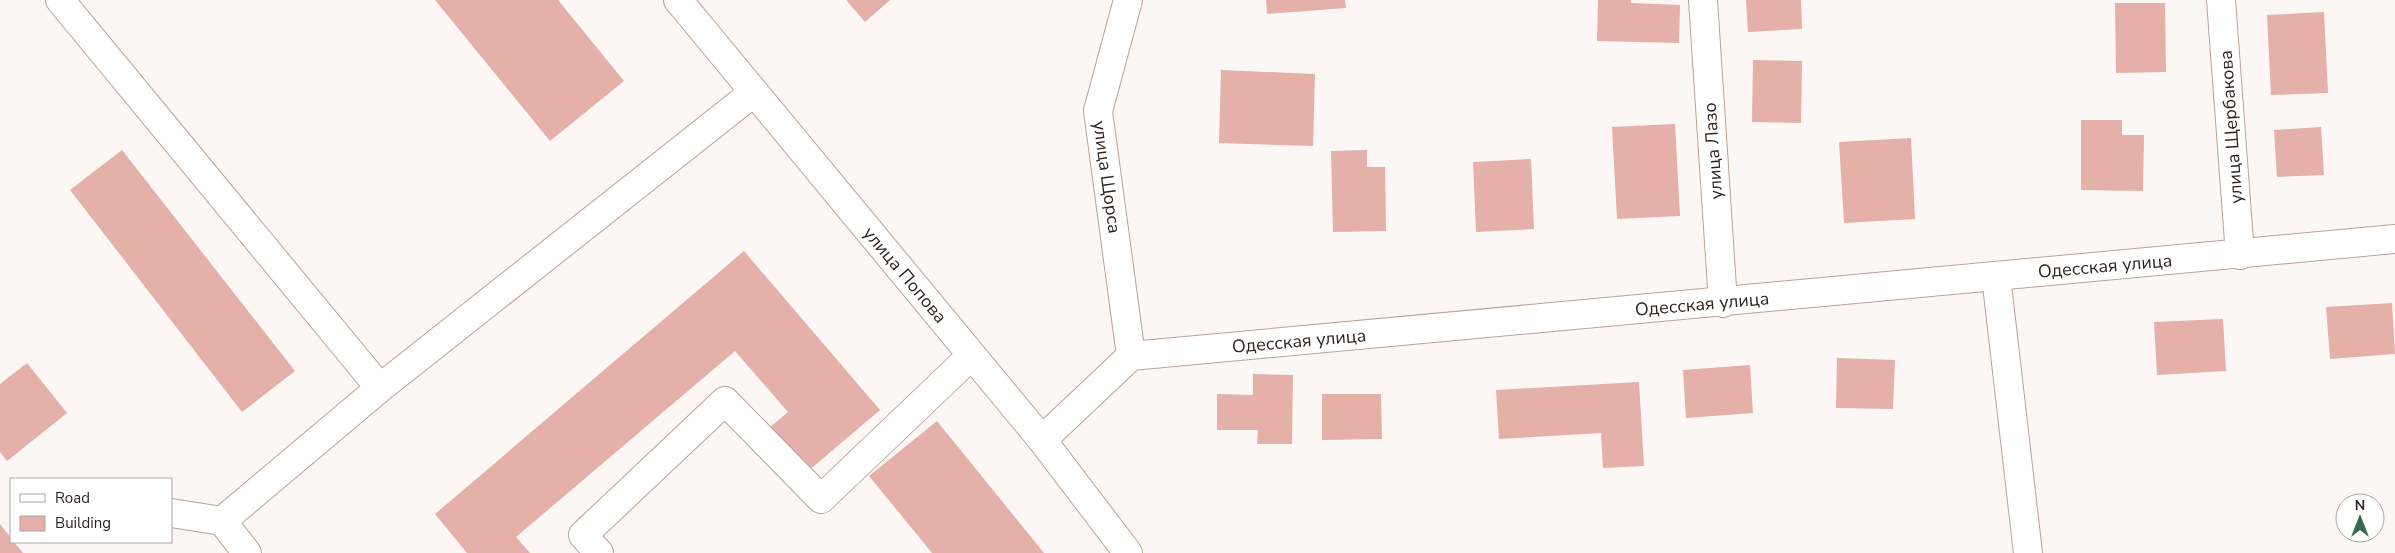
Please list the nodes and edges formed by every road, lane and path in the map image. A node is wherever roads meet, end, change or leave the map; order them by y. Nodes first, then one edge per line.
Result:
1 (60, 0) edge
2 (678, 0) edge
3 (1128, 0) edge
4 (1703, 0) edge
5 (2221, 0) edge
6 (753, 93) junction
7 (2395, 239) edge
8 (2240, 254) junction
9 (1996, 276) junction
10 (1723, 303) junction
11 (972, 356) junction
12 (1131, 356) junction
13 (380, 388) junction
14 (1042, 440) junction
15 (172, 513) edge
16 (222, 521) junction
17 (247, 553) edge
18 (599, 553) edge
19 (1128, 553) edge
20 (2028, 553) edge

1 - 13 street
2 - 6 street, улица Попова
3 - 12 street, улица Щорса
4 - 10 street, улица Лазо
5 - 8 street, улица Щербакова
6 - 11 street, улица Попова
6 - 13 street
7 - 8 street, Одесская улица
8 - 9 street, Одесская улица
9 - 10 street, Одесская улица
9 - 20 street
10 - 12 street, Одесская улица
11 - 14 street, улица Попова
11 - 18 street
12 - 14 street
13 - 16 street
14 - 19 street, улица Попова
15 - 16 street
16 - 17 street

